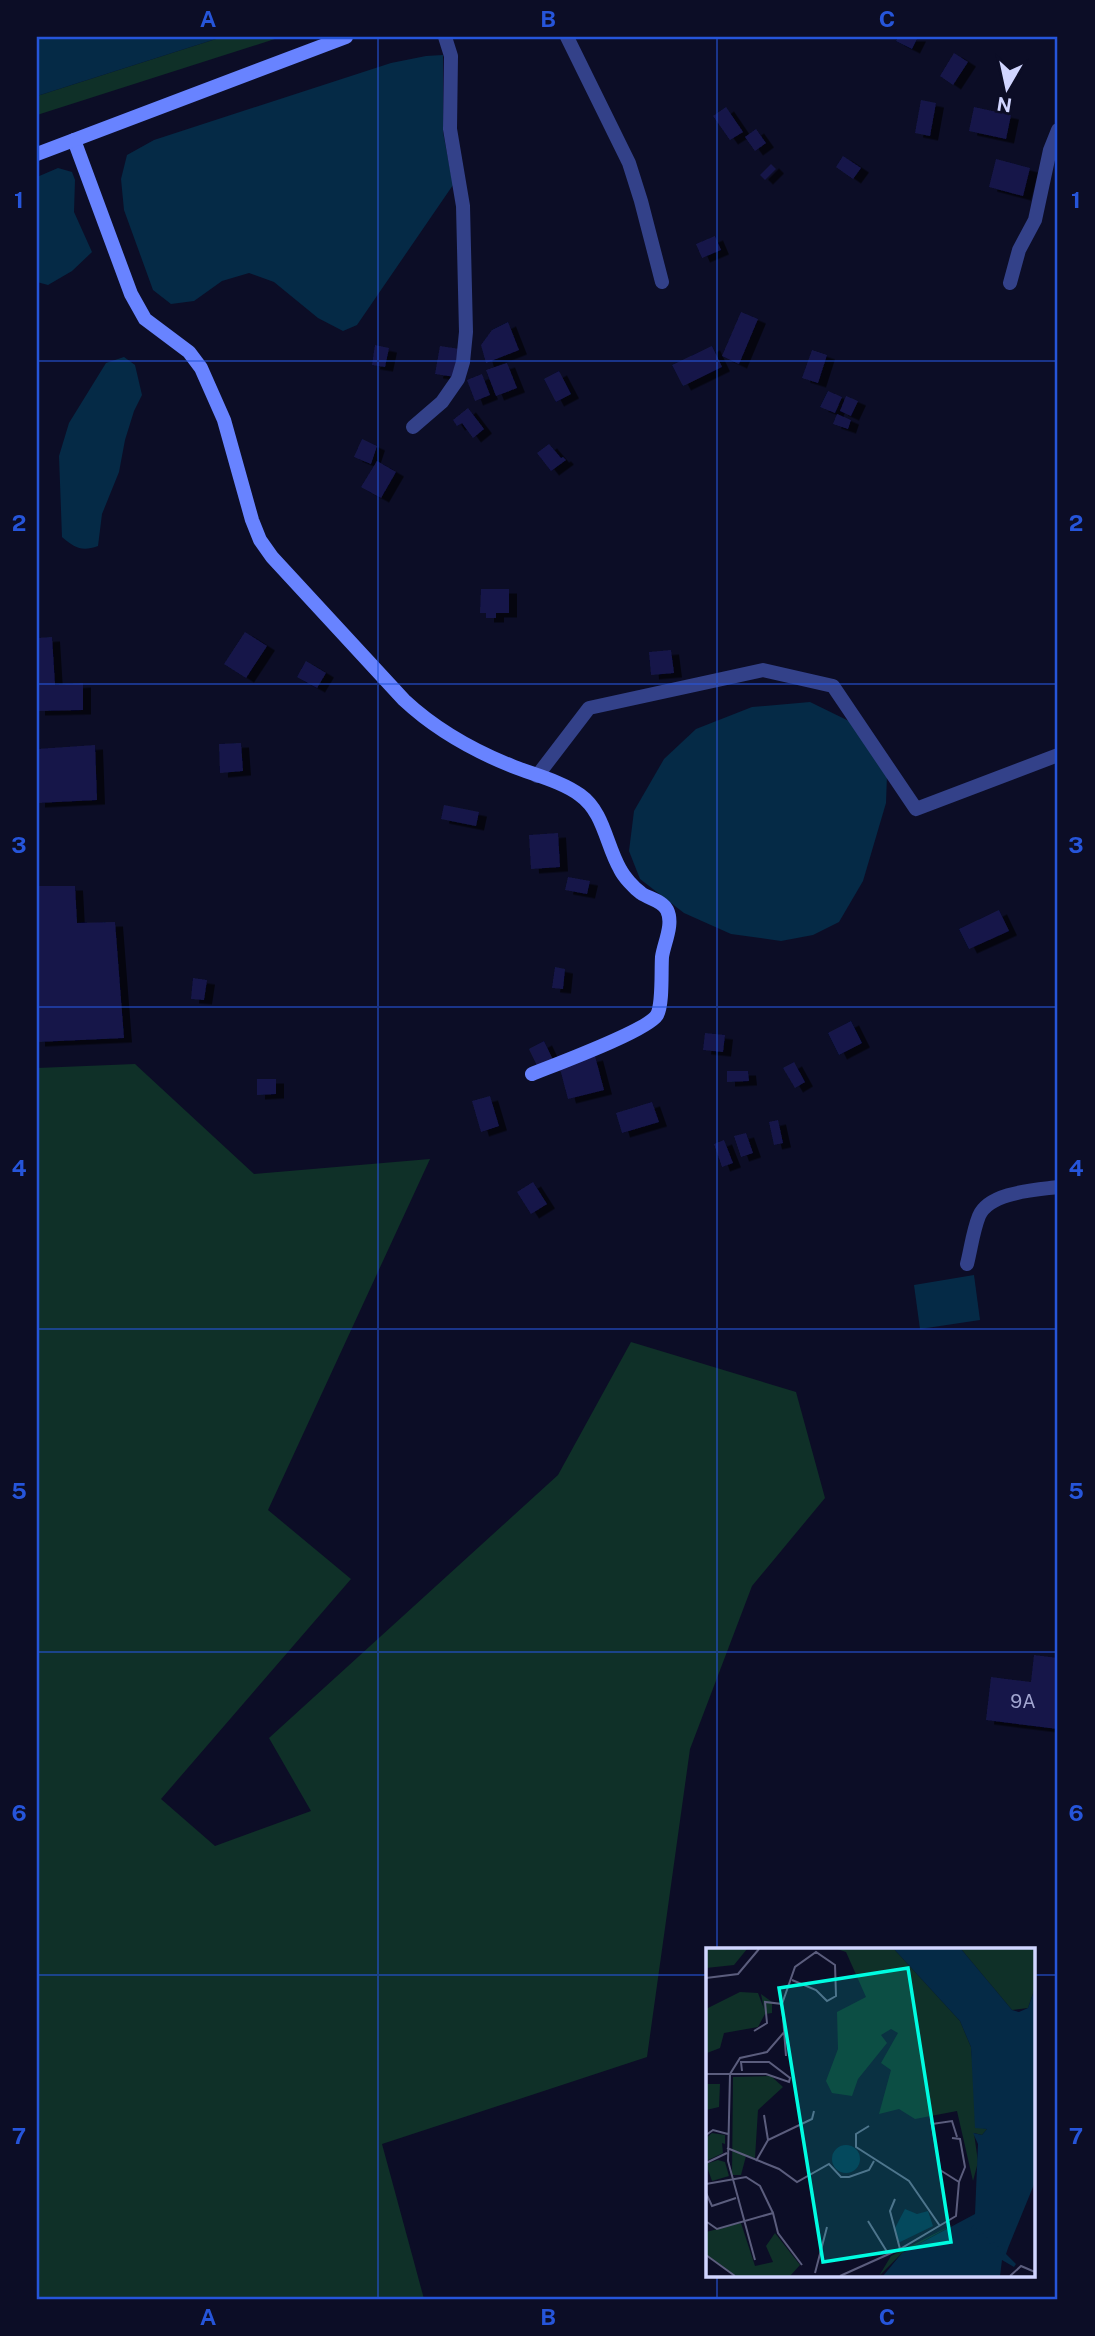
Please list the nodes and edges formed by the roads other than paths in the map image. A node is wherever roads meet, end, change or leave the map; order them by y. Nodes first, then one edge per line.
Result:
1 (346, 37) edge
2 (445, 37) edge
3 (567, 37) edge
4 (1058, 130) edge
5 (74, 140) junction
6 (37, 154) edge
7 (662, 282) dead end
8 (1010, 283) dead end
9 (413, 427) dead end
10 (1058, 755) edge
11 (537, 776) junction
12 (532, 1074) dead end
13 (1058, 1187) edge
14 (967, 1264) dead end

1 - 5 street
2 - 9 street
3 - 7 street
4 - 8 street
5 - 6 street
5 - 11 street
10 - 11 street
11 - 12 street
13 - 14 street

